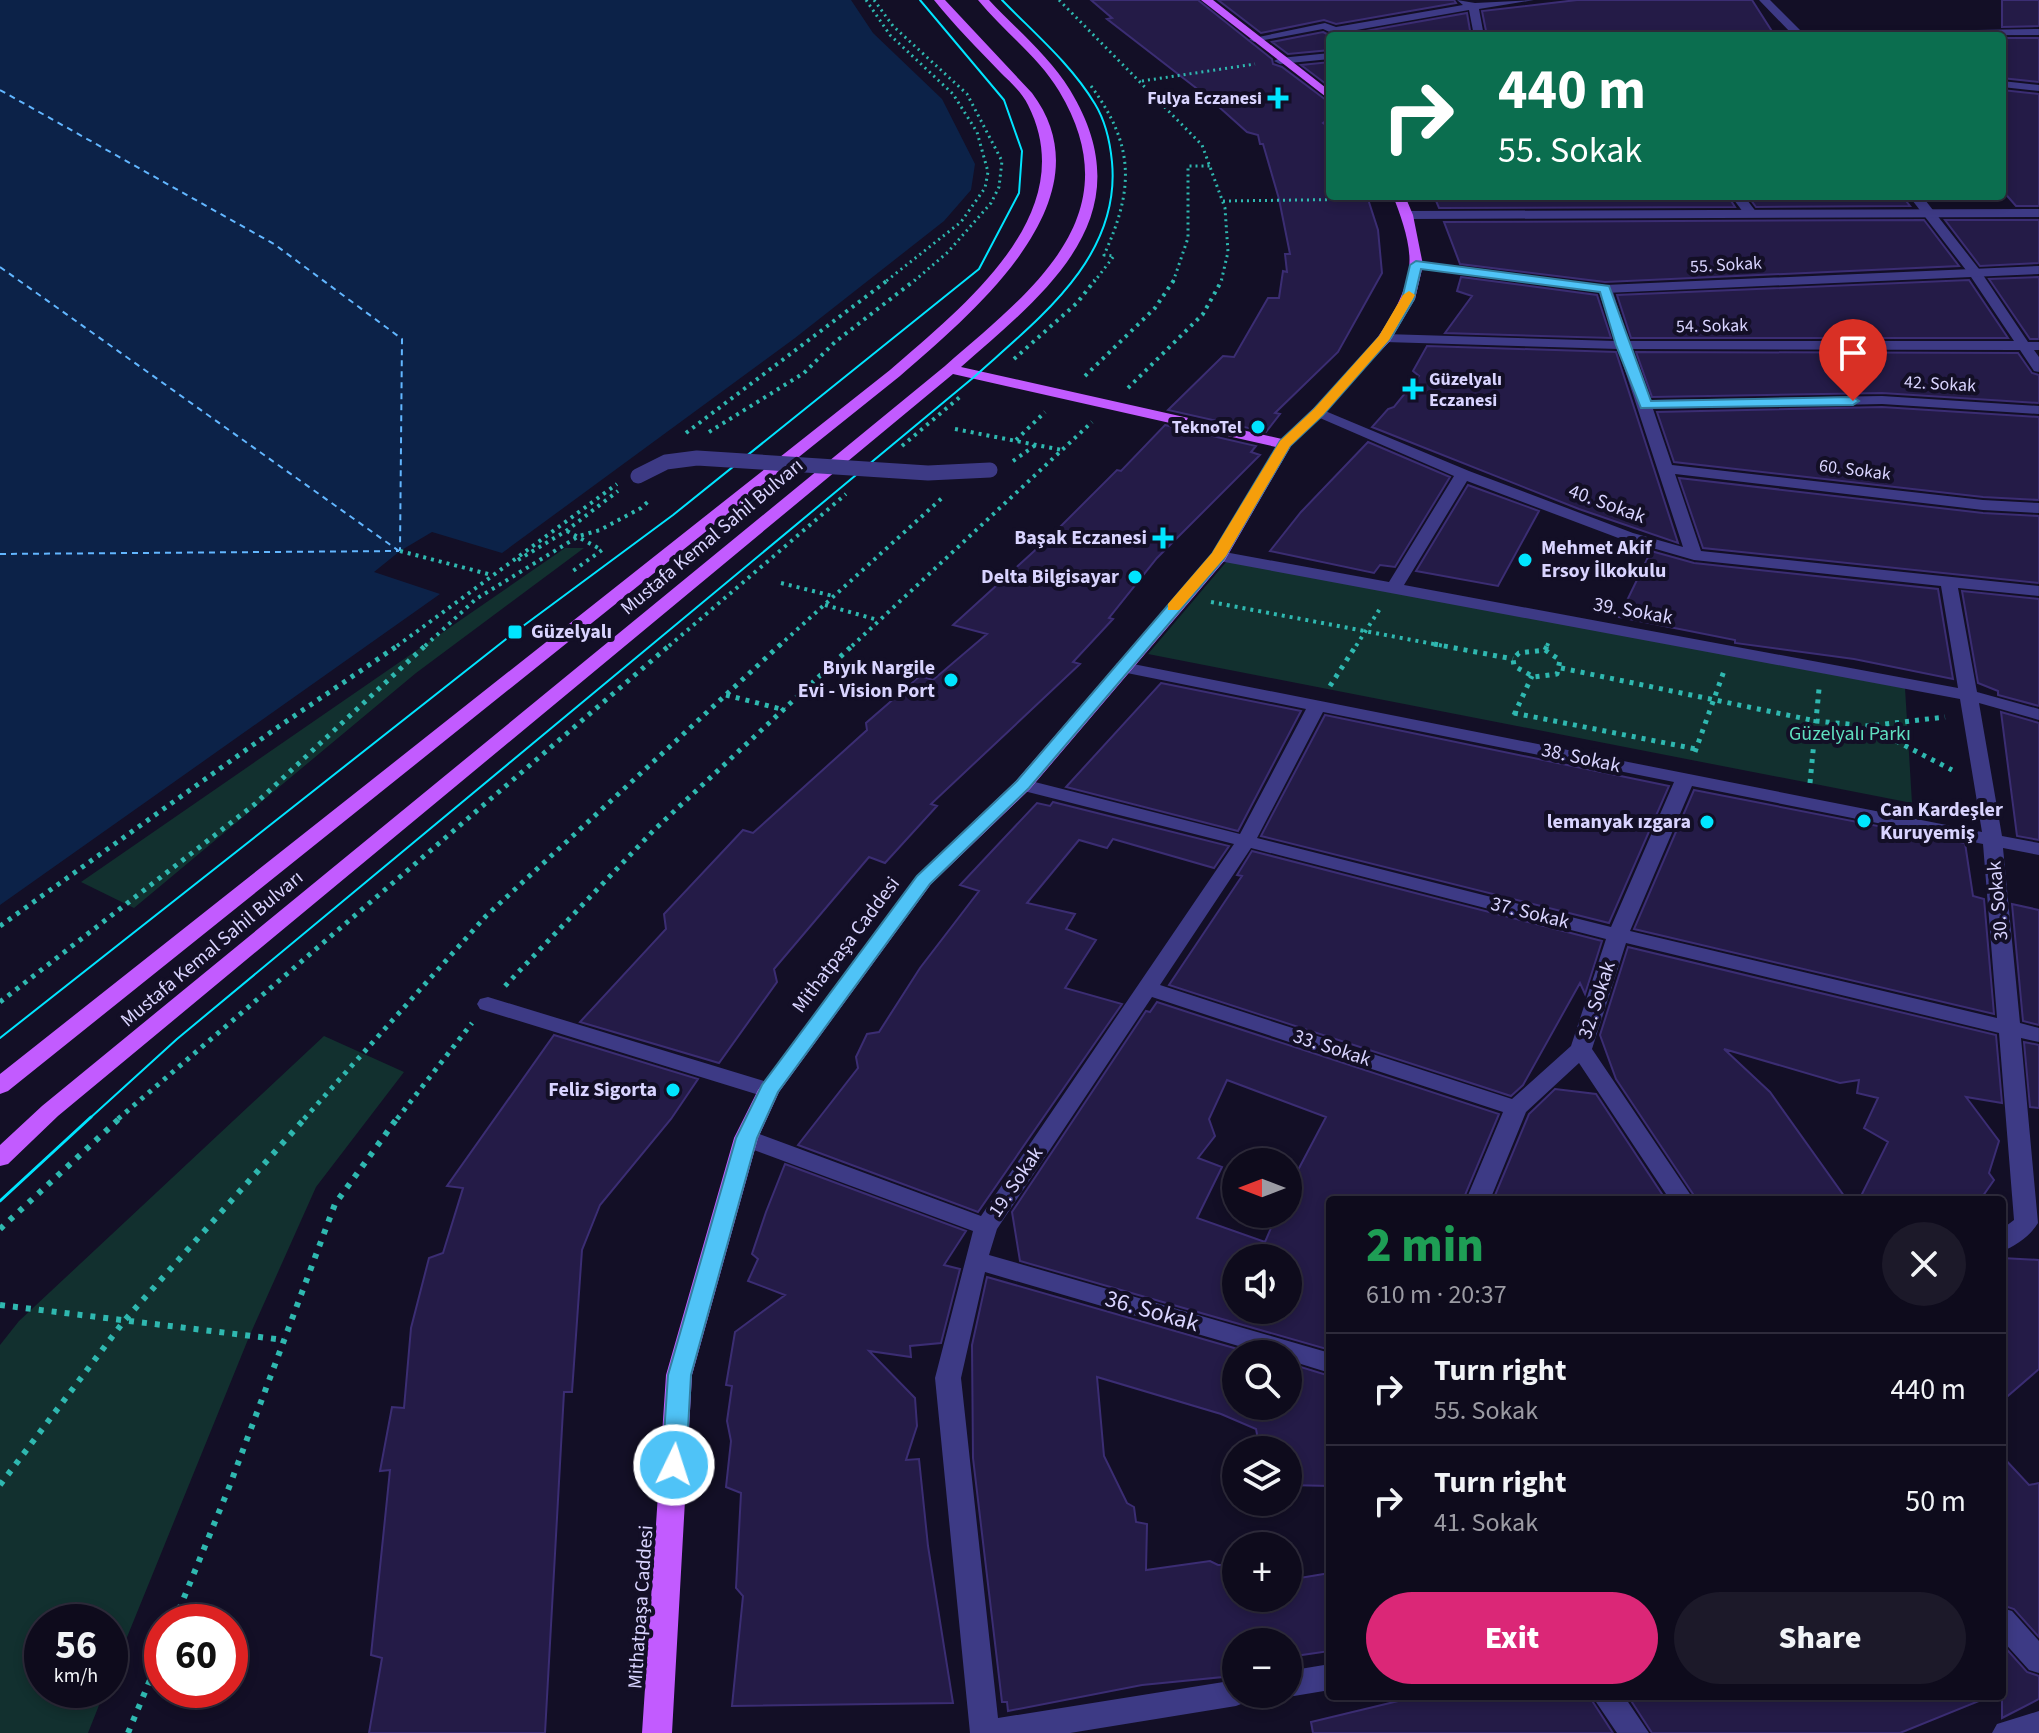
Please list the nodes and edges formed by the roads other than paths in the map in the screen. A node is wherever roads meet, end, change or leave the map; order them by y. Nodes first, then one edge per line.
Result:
1 (939, 0) edge
2 (983, 0) edge
3 (1206, 0) edge
4 (1462, 0) edge
5 (1529, 0) edge
6 (1764, 0) edge
7 (1473, 6) junction
8 (1478, 32) edge
9 (1794, 32) edge
10 (2039, 32) edge
11 (2006, 33) edge
12 (1254, 39) junction
13 (1326, 56) edge
14 (1280, 61) junction
15 (2006, 84) edge
16 (2039, 88) edge
17 (1326, 94) edge
18 (1740, 200) edge
19 (1918, 200) edge
20 (1402, 203) edge
21 (1927, 212) junction
22 (1751, 213) junction
23 (2039, 213) edge
24 (1416, 265) junction
25 (2039, 270) edge
26 (1974, 272) junction
27 (1605, 289) junction
28 (1385, 338) junction
29 (1622, 345) junction
30 (2031, 346) edge
31 (2039, 368) edge
32 (950, 369) junction
33 (1646, 405) junction
34 (2039, 410) edge
35 (1318, 412) junction
36 (1285, 444) junction
37 (1668, 469) junction
38 (990, 470) dead end
39 (1463, 474) junction
40 (638, 476) road end
41 (2039, 508) edge
42 (1694, 555) junction
43 (1219, 556) junction
44 (1949, 582) junction
45 (1393, 589) junction
46 (2039, 591) edge
47 (1123, 667) junction
48 (1318, 704) junction
49 (1970, 705) junction
50 (2039, 715) edge
51 (1685, 779) junction
52 (1023, 785) junction
53 (1246, 841) junction
54 (1993, 841) junction
55 (2039, 849) edge
56 (1618, 935) junction
57 (1147, 988) junction
58 (488, 1004) road end
59 (2008, 1030) junction
60 (2039, 1035) edge
61 (1581, 1049) junction
62 (0, 1086) edge
63 (769, 1090) junction
64 (1516, 1108) junction
65 (746, 1138) junction
66 (0, 1158) edge
67 (1480, 1196) edge
68 (1679, 1196) edge
69 (986, 1227) junction
70 (2032, 1229) edge
71 (2006, 1240) edge
72 (975, 1260) junction
73 (1326, 1362) edge
74 (2006, 1624) edge
75 (2039, 1661) edge
76 (1326, 1678) edge
77 (1302, 1682) edge
78 (1222, 1695) edge
79 (1610, 1700) edge
80 (2039, 1724) edge
81 (657, 1733) edge
82 (987, 1733) edge
83 (1634, 1733) edge
84 (2007, 1733) edge

1 - 62 main road, Mustafa Kemal Sahil Bulvarı
2 - 32 main road, Mustafa Kemal Sahil Bulvarı
3 - 12 main road
4 - 7 street
5 - 7 street
6 - 9 street
7 - 8 street
7 - 12 street
10 - 11 street
12 - 14 main road
13 - 14 street
14 - 17 main road
15 - 16 street
18 - 22 street
19 - 21 street
20 - 22 street
20 - 24 main road, Mithatpaşa Caddesi
21 - 22 street
21 - 23 street
21 - 26 street
24 - 27 street, 55. Sokak
24 - 28 main road, Mithatpaşa Caddesi
25 - 26 street, 55. Sokak
26 - 27 street, 55. Sokak
26 - 30 street
27 - 29 street
28 - 29 street, 54. Sokak
28 - 35 main road, Mithatpaşa Caddesi
29 - 30 street, 54. Sokak
29 - 33 street
30 - 31 street
32 - 36 main road
32 - 66 main road, Mustafa Kemal Sahil Bulvarı
33 - 34 street, 42. Sokak
33 - 37 street
35 - 36 main road, Mithatpaşa Caddesi
35 - 39 street, 40. Sokak
36 - 43 main road, Mithatpaşa Caddesi
37 - 41 street, 60. Sokak
37 - 42 street
38 - 40 street, bridge
39 - 42 street, 40. Sokak
39 - 45 street
42 - 44 street, 40. Sokak
43 - 45 street, 39. Sokak
43 - 47 main road, Mithatpaşa Caddesi
44 - 46 street, 40. Sokak
44 - 49 street, 30. Sokak
45 - 49 street, 39. Sokak
47 - 48 street, 38. Sokak
47 - 52 main road, Mithatpaşa Caddesi
48 - 51 street, 38. Sokak
48 - 53 street, 19. Sokak
49 - 50 street, 39. Sokak
49 - 54 street, 30. Sokak
51 - 54 street, 38. Sokak
51 - 56 street, 32. Sokak
52 - 53 street, 37. Sokak
52 - 63 main road, Mithatpaşa Caddesi
53 - 56 street, 37. Sokak
53 - 57 street, 19. Sokak
54 - 55 street, 38. Sokak
54 - 59 street, 30. Sokak
56 - 59 street, 37. Sokak
56 - 61 street, 32. Sokak
57 - 64 street, 33. Sokak
57 - 69 street, 19. Sokak
58 - 63 street
59 - 60 street, 37. Sokak
59 - 70 street, 30. Sokak
61 - 64 street, 32. Sokak
61 - 68 street
63 - 65 main road, Mithatpaşa Caddesi
64 - 67 street, 32. Sokak
65 - 69 street
65 - 81 main road, Mithatpaşa Caddesi
69 - 72 street, 19. Sokak
70 - 71 street
72 - 73 street, 36. Sokak
72 - 82 street, 19. Sokak
74 - 75 street
76 - 77 street
78 - 82 street
79 - 83 street
80 - 84 street

